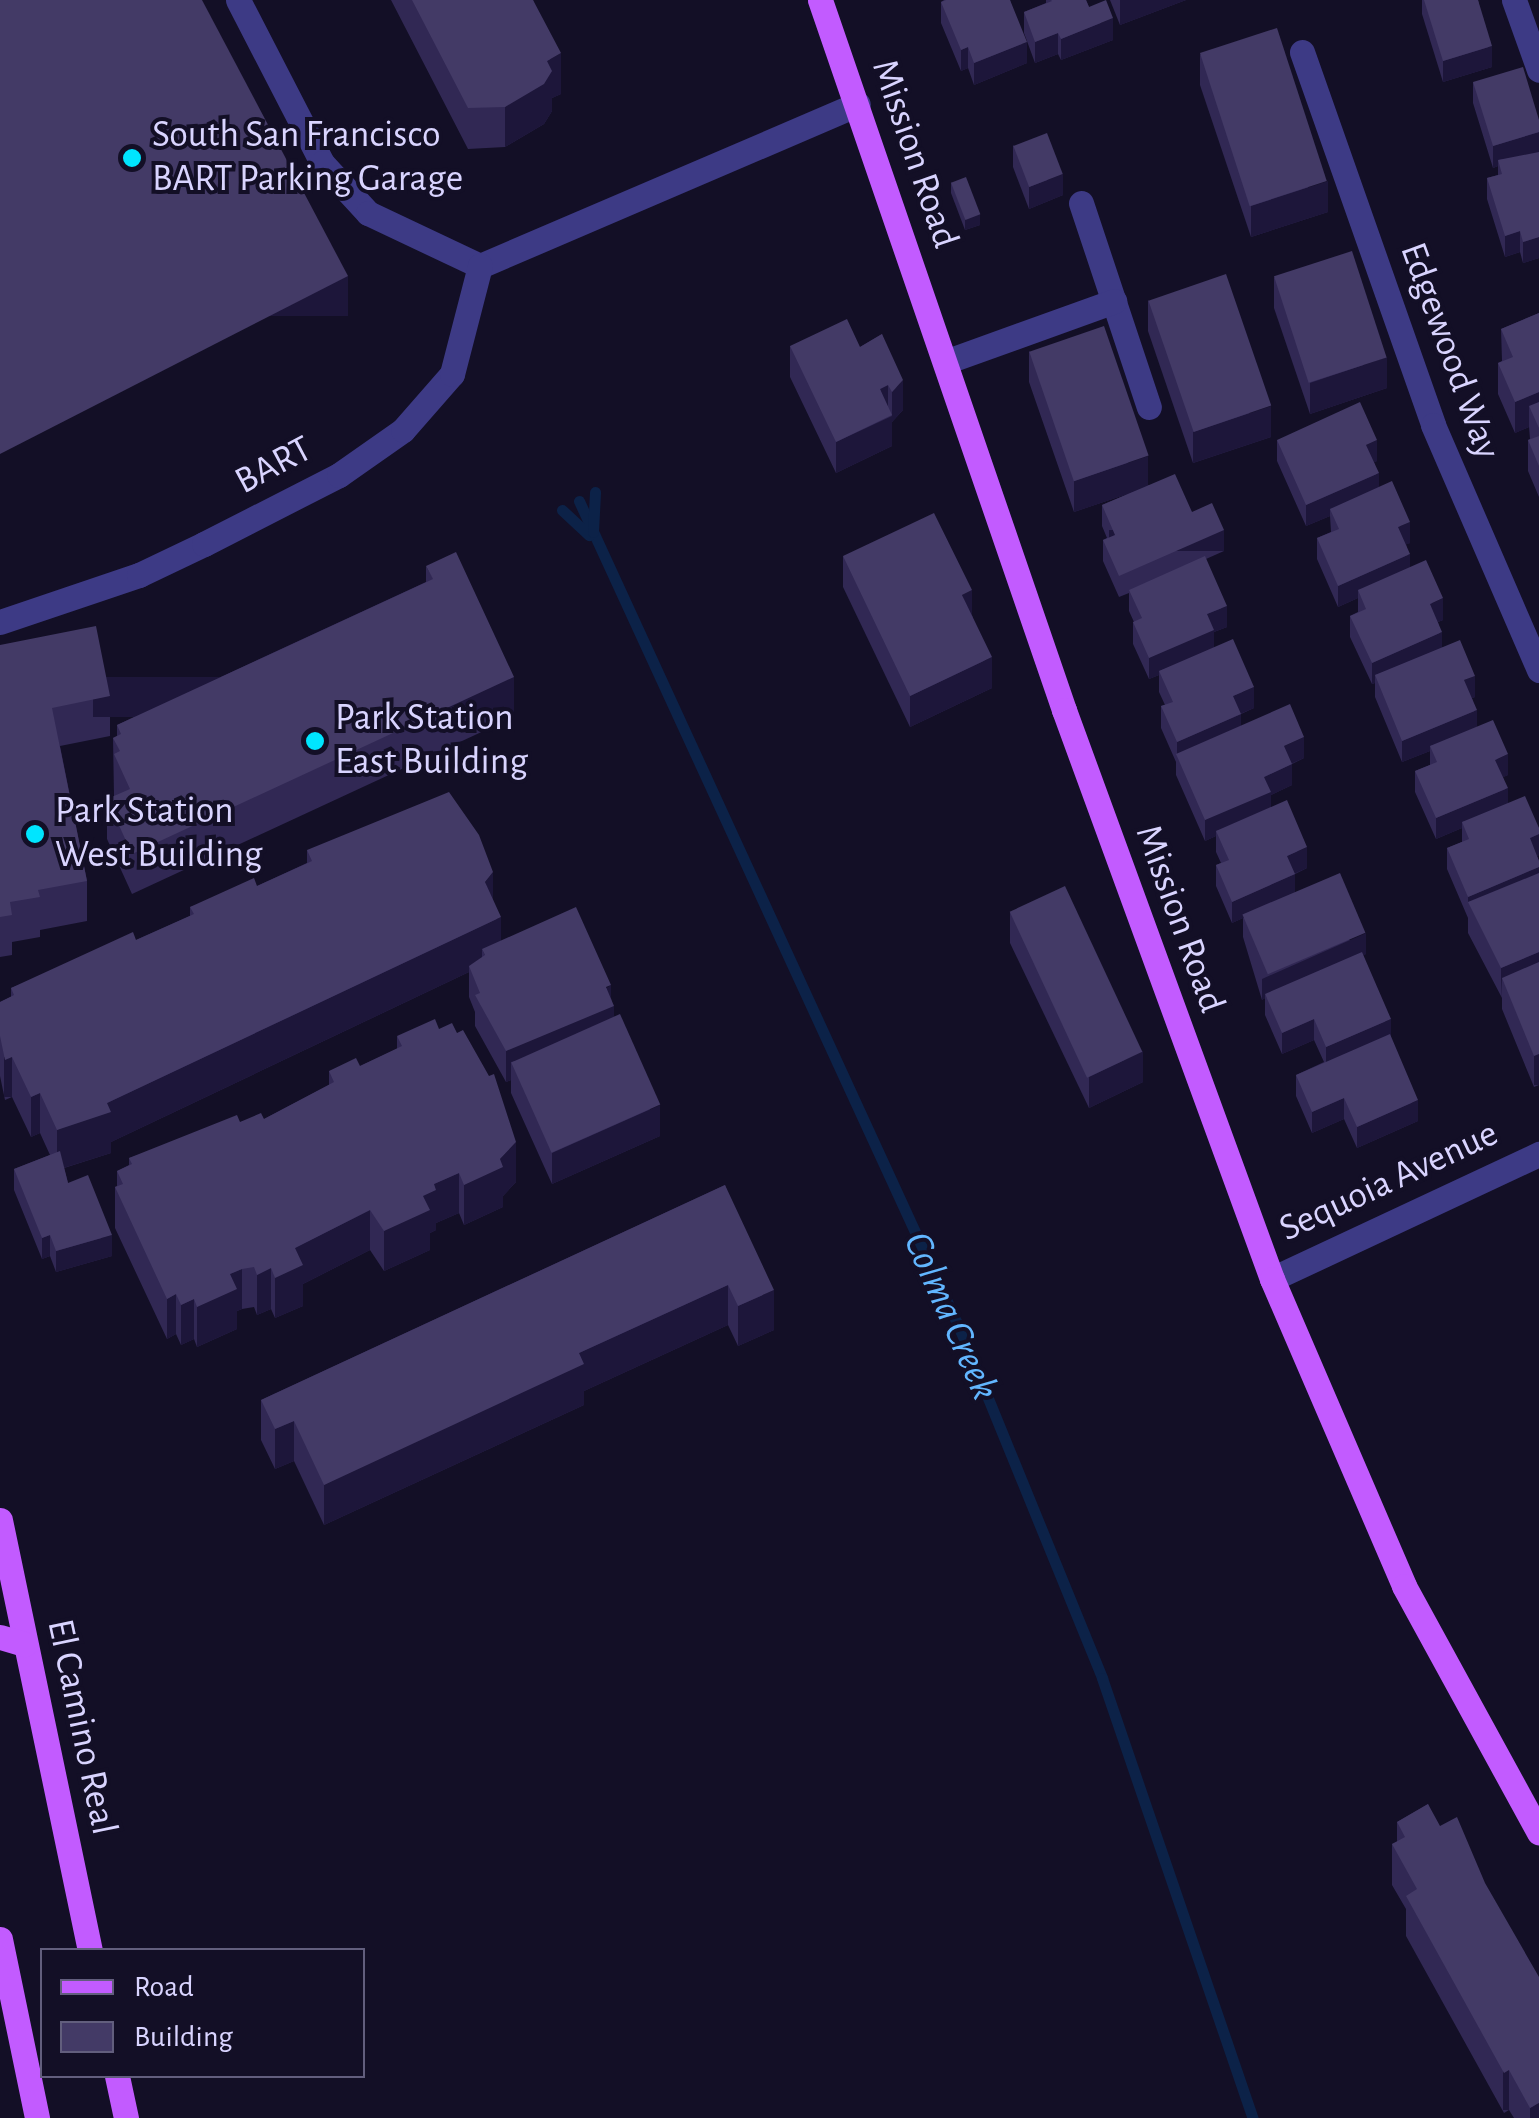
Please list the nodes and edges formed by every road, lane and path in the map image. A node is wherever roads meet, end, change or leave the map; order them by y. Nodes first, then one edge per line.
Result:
1 (238, 0) edge
2 (820, 0) edge
3 (1514, 0) edge
4 (1302, 52) dead end
5 (1537, 55) edge
6 (858, 104) junction
7 (1081, 204) dead end
8 (480, 266) junction
9 (1114, 301) junction
10 (945, 362) junction
11 (1149, 406) dead end
12 (0, 622) edge
13 (1539, 670) edge
14 (1539, 1154) edge
15 (1272, 1279) junction
16 (0, 1520) edge
17 (12, 1640) edge
18 (1539, 1834) edge
19 (0, 1939) edge
20 (89, 1948) edge
21 (117, 2078) edge
22 (37, 2118) edge
23 (126, 2118) edge

1 - 8 street
2 - 6 main road, Mission Road
3 - 5 street
4 - 13 street, Edgewood Way
6 - 8 street
6 - 10 main road, Mission Road
7 - 9 street
8 - 12 street, BART
9 - 10 street
9 - 11 street
10 - 15 main road, Mission Road
14 - 15 street, Sequoia Avenue
15 - 18 main road, Mission Road
16 - 17 main road, El Camino Real
17 - 20 main road, El Camino Real
19 - 22 main road
21 - 23 main road

